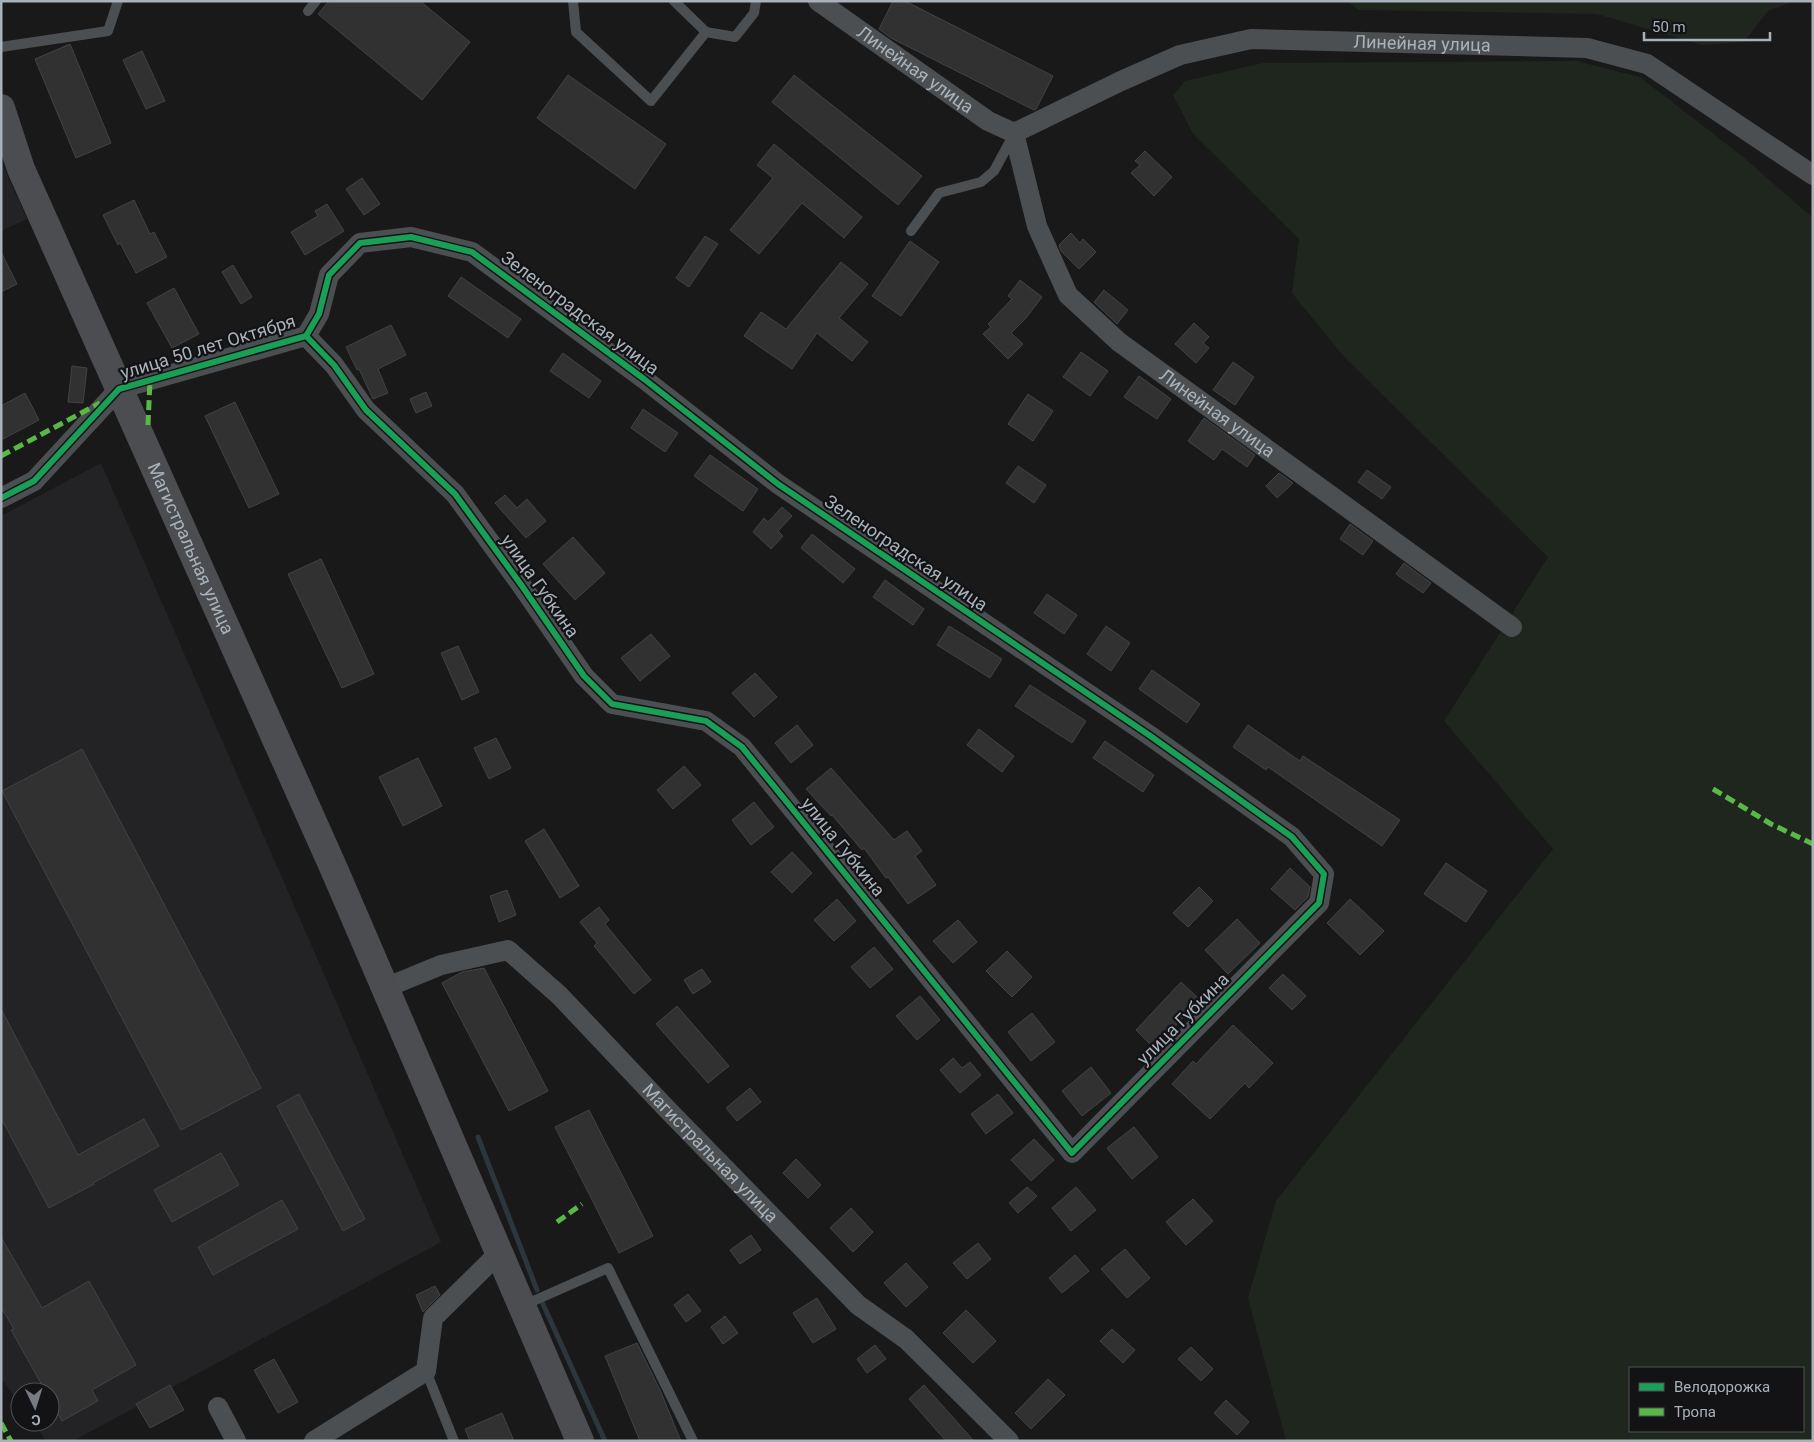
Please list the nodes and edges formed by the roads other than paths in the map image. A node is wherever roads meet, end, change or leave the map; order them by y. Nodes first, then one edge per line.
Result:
1 (118, 1) edge
2 (316, 1) edge
3 (573, 1) edge
4 (674, 1) edge
5 (756, 1) edge
6 (818, 1) edge
7 (308, 12) dead end
8 (706, 32) junction
9 (1, 47) edge
10 (1, 108) edge
11 (1014, 133) junction
12 (1813, 176) edge
13 (911, 231) dead end
14 (472, 252) joint
15 (306, 336) junction
16 (119, 389) junction
17 (1, 498) edge
18 (1512, 626) dead end
19 (1324, 874) joint
20 (386, 988) junction
21 (498, 1254) junction
22 (521, 1306) junction
23 (426, 1371) junction
24 (218, 1407) dead end
25 (236, 1441) edge
26 (314, 1441) edge
27 (454, 1441) edge
28 (580, 1441) edge
29 (693, 1441) edge
30 (1009, 1441) edge

1 - 9 lane
2 - 7 lane
3 - 8 lane
4 - 8 lane
5 - 8 lane
6 - 11 street, Линейная улица
10 - 16 main road, Магистральная улица
11 - 12 street, Линейная улица
11 - 13 lane
11 - 18 street, Линейная улица
14 - 15 street, улица 50 лет Октября
14 - 19 street, Зеленоградская улица
15 - 16 street, улица 50 лет Октября
15 - 19 street, улица Губкина
16 - 17 street, улица 50 лет Октября
16 - 20 main road, Магистральная улица
20 - 21 main road, Магистральная улица
20 - 30 street, Магистральная улица
21 - 22 main road, Магистральная улица
21 - 23 street
22 - 28 main road, Магистральная улица
22 - 29 lane
23 - 26 street
23 - 27 lane
24 - 25 street

